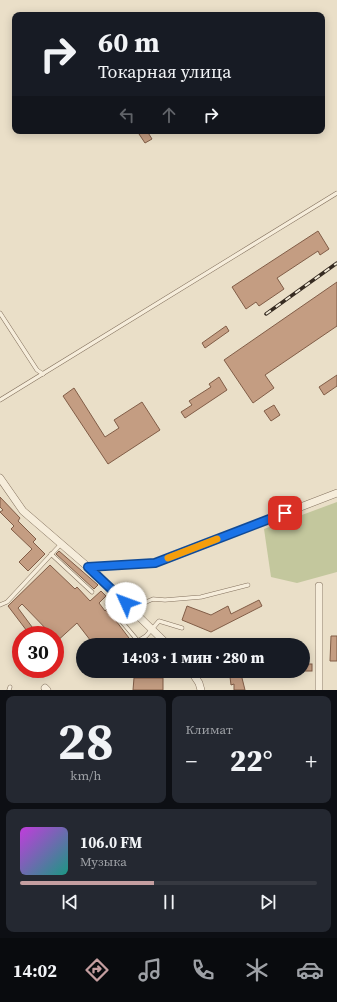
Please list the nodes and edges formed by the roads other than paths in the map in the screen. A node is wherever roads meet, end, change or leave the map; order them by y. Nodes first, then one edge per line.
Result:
1 (337, 193) edge
2 (0, 313) edge
3 (43, 374) junction
4 (0, 400) edge
5 (0, 478) edge
6 (337, 493) edge
7 (61, 544) junction
8 (51, 554) junction
9 (88, 567) junction
10 (248, 585) dead end
11 (319, 586) dead end
12 (92, 592) dead end
13 (0, 604) edge
14 (107, 604) dead end
15 (136, 612) junction
16 (152, 628) junction
17 (182, 628) dead end
18 (161, 638) edge
19 (196, 678) edge
20 (201, 690) edge
21 (319, 690) edge

1 - 3 lane
2 - 3 lane
3 - 4 lane
5 - 7 street
6 - 9 street
7 - 8 lane
7 - 9 street
8 - 12 lane
8 - 13 lane
9 - 15 street
10 - 15 lane
11 - 21 street
14 - 16 lane
15 - 16 street
16 - 17 lane
16 - 18 street
19 - 20 street

